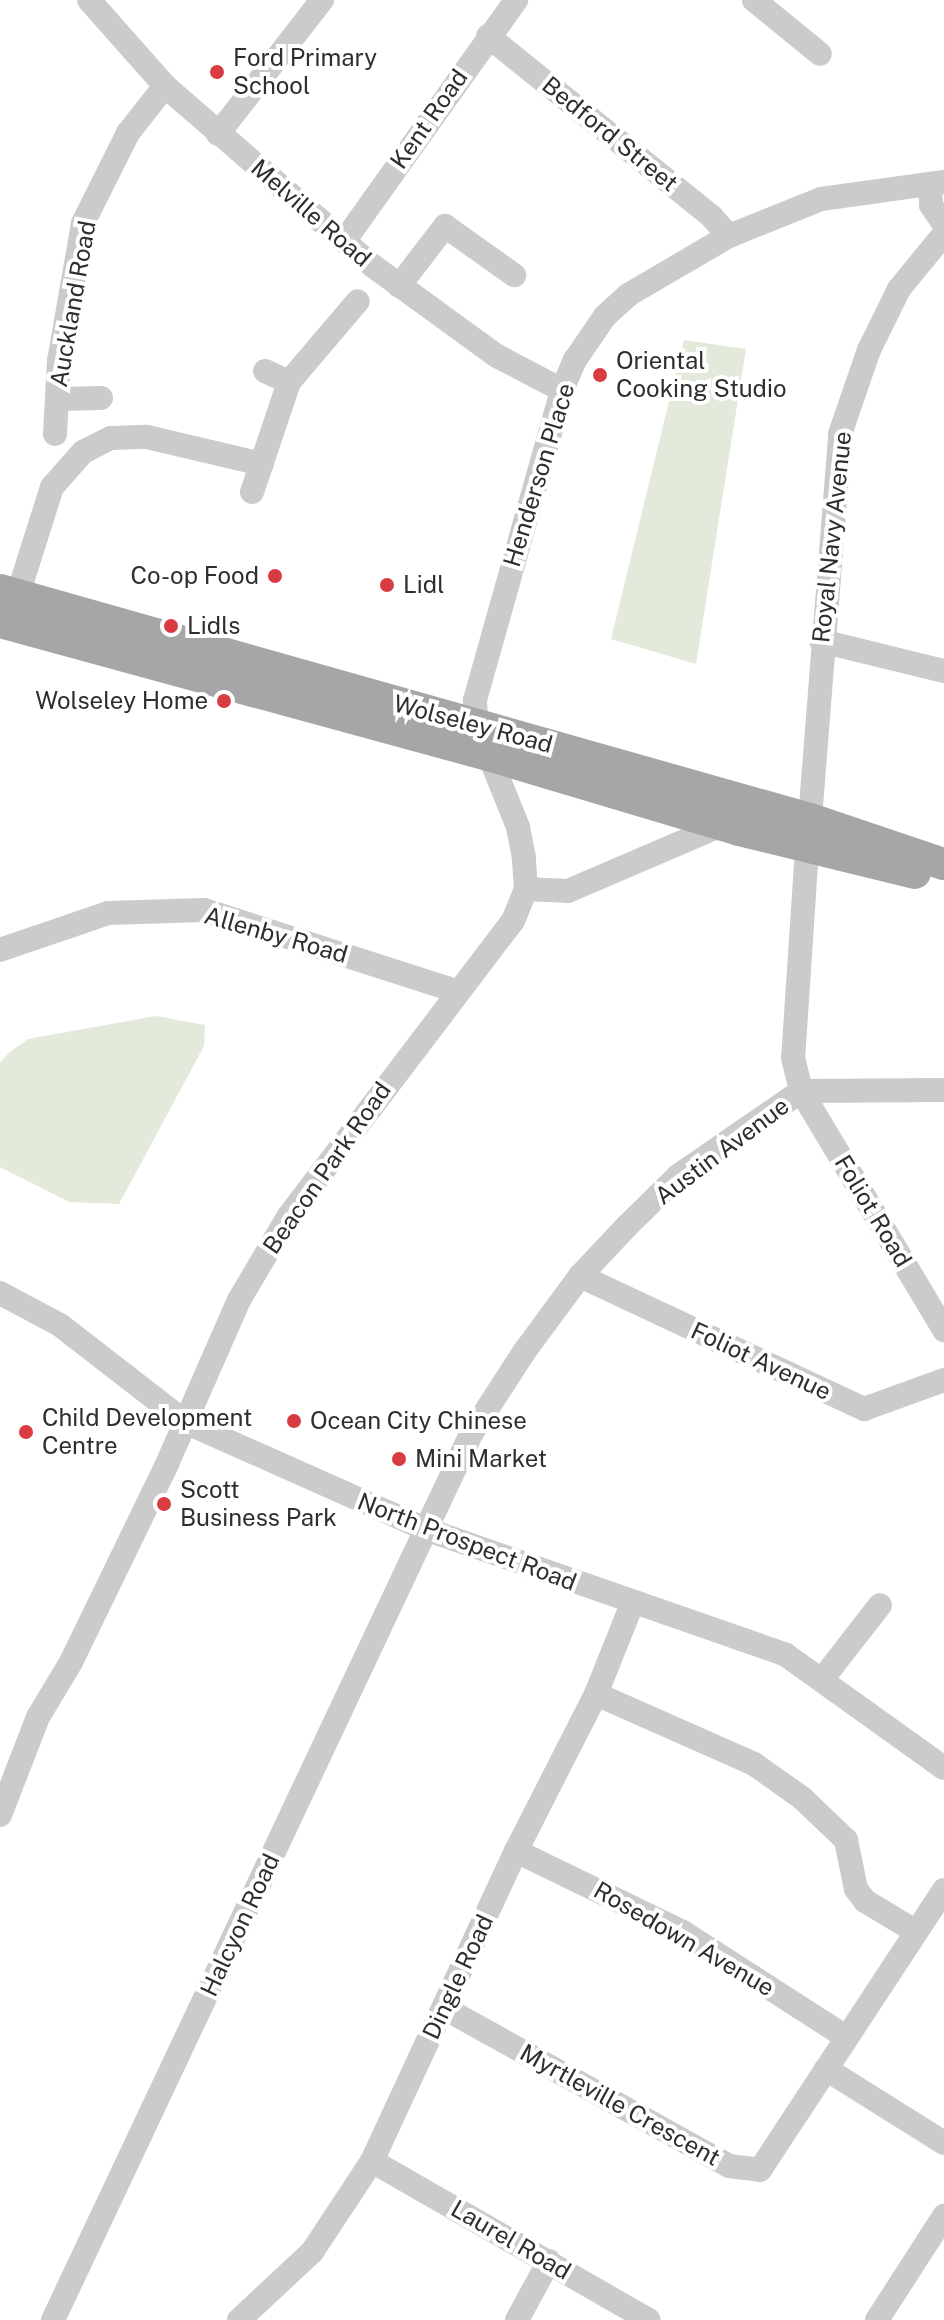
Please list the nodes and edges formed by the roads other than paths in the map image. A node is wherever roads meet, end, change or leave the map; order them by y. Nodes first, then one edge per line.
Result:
1 (322, 0) edge
2 (516, 0) edge
3 (754, 0) edge
4 (91, 1) edge
5 (488, 36) junction
6 (820, 54) dead end
7 (165, 86) junction
8 (218, 134) junction
9 (937, 183) edge
10 (944, 224) edge
11 (944, 234) edge
12 (729, 236) junction
13 (345, 240) junction
14 (514, 275) dead end
15 (399, 286) junction
16 (358, 301) dead end
17 (265, 371) dead end
18 (289, 382) junction
19 (562, 390) junction
20 (101, 398) dead end
21 (57, 399) junction
22 (55, 434) dead end
23 (262, 464) junction
24 (252, 492) dead end
25 (5, 613) edge
26 (821, 641) junction
27 (944, 671) edge
28 (482, 740) junction
29 (722, 825) junction
30 (809, 834) junction
31 (944, 864) edge
32 (944, 879) edge
33 (526, 889) junction
34 (0, 950) edge
35 (457, 991) junction
36 (944, 1090) edge
37 (801, 1091) junction
38 (580, 1276) junction
39 (0, 1293) edge
40 (944, 1330) edge
41 (944, 1380) edge
42 (185, 1422) junction
43 (425, 1529) junction
44 (632, 1604) junction
45 (880, 1605) dead end
46 (824, 1677) junction
47 (596, 1694) junction
48 (944, 1768) edge
49 (0, 1815) edge
50 (516, 1851) junction
51 (944, 1890) edge
52 (915, 1931) junction
53 (444, 2008) junction
54 (846, 2037) junction
55 (826, 2069) junction
56 (944, 2143) edge
57 (372, 2161) junction
58 (944, 2216) edge
59 (936, 2251) edge
60 (549, 2261) junction
61 (242, 2319) edge
62 (53, 2320) edge
63 (517, 2320) edge
64 (649, 2320) edge
65 (877, 2320) edge

1 - 8 street
2 - 5 street, Kent Road
3 - 6 street
4 - 7 street, Melville Road
5 - 12 street, Bedford Street
5 - 13 street, Kent Road
7 - 8 street, Melville Road
7 - 21 street, Auckland Road
8 - 13 street, Melville Road
9 - 10 street
9 - 12 street, Henderson Place
11 - 26 street, Royal Navy Avenue
12 - 19 street, Henderson Place
13 - 15 street, Melville Road
14 - 15 street
15 - 19 street, Melville Road
16 - 18 street
17 - 18 street
18 - 23 street
19 - 28 street, Henderson Place
20 - 21 street, Auckland Road
21 - 22 street, Auckland Road
23 - 24 street
23 - 25 street
25 - 28 main road, Wolseley Road
26 - 27 street
26 - 30 street, Royal Navy Avenue
28 - 29 main road, Wolseley Road
28 - 30 main road, Wolseley Road
28 - 33 street
29 - 30 main road, Wolseley Road
29 - 33 street
30 - 31 main road, Wolseley Road
30 - 32 main road, Wolseley Road
30 - 37 street, Austin Avenue
33 - 35 street, Beacon Park Road
34 - 35 street, Allenby Road
35 - 42 street, Beacon Park Road
36 - 37 street
37 - 38 street, Austin Avenue
37 - 40 street, Foliot Road
38 - 41 street, Foliot Avenue
38 - 43 street, Austin Avenue
39 - 42 street, North Prospect Road
42 - 43 street, North Prospect Road
42 - 49 street, Beacon Park Road
43 - 44 street, North Prospect Road
43 - 62 street, Halcyon Road
44 - 46 street, North Prospect Road
44 - 47 street, Dingle Road
45 - 46 street
46 - 48 street, North Prospect Road
47 - 50 street, Dingle Road
47 - 52 street
50 - 53 street, Dingle Road
50 - 54 street, Rosedown Avenue
51 - 52 street, Myrtleville Crescent
52 - 54 street, Myrtleville Crescent
53 - 55 street, Myrtleville Crescent
53 - 57 street, Dingle Road
54 - 55 street, Myrtleville Crescent
55 - 56 street
57 - 60 street, Laurel Road
57 - 61 street, Dingle Road
58 - 59 street
59 - 65 street
60 - 63 street
60 - 64 street, Laurel Road

